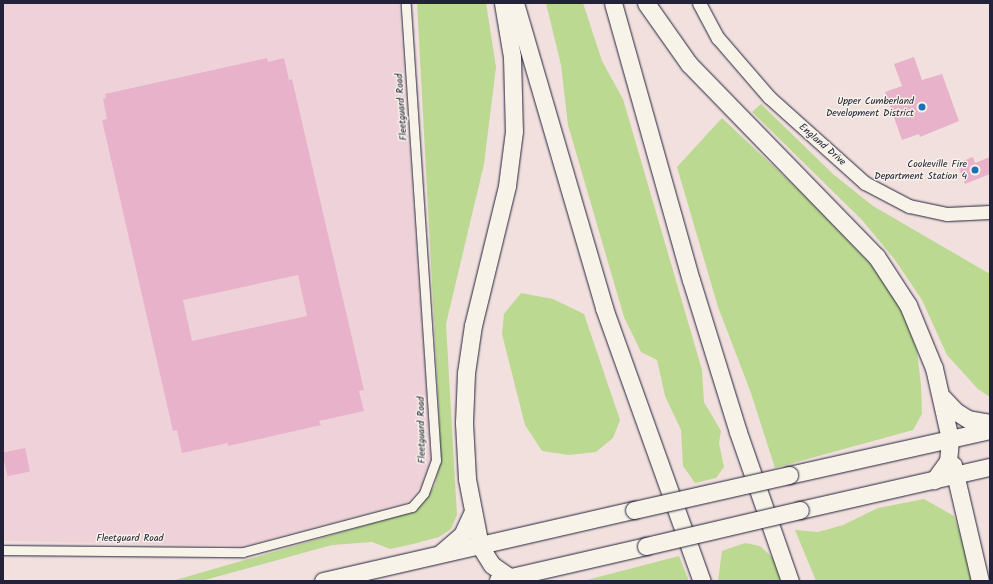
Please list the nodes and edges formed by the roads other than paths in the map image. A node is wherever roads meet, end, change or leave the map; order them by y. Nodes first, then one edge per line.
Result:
1 (406, 3) edge
2 (503, 3) edge
3 (515, 3) edge
4 (613, 3) edge
5 (646, 3) edge
6 (699, 3) edge
7 (990, 212) edge
8 (942, 398) junction
9 (990, 423) edge
10 (990, 430) edge
11 (950, 439) junction
12 (914, 447) junction
13 (949, 458) junction
14 (990, 467) edge
15 (990, 474) edge
16 (958, 475) junction
17 (934, 480) junction
18 (964, 506) junction
19 (472, 511) junction
20 (515, 537) junction
21 (480, 546) junction
22 (3, 550) edge
23 (438, 555) junction
24 (491, 563) junction
25 (501, 579) edge
26 (323, 581) edge
27 (489, 581) edge
28 (702, 581) edge
29 (790, 581) edge
30 (980, 581) edge

1 - 22 street, Fleetguard Road
2 - 19 highway
3 - 28 highway
4 - 29 highway
5 - 8 highway
6 - 7 street, England Drive
8 - 9 highway
8 - 11 highway
10 - 11 highway
11 - 12 highway
11 - 13 highway
12 - 13 highway
12 - 20 highway, bridge
13 - 16 highway
13 - 17 highway
14 - 16 highway
15 - 18 highway
16 - 17 highway
16 - 18 highway
17 - 25 highway, bridge
18 - 30 highway
19 - 21 highway
19 - 23 highway
20 - 21 highway
20 - 24 highway
21 - 23 highway
21 - 24 highway
23 - 26 highway
24 - 25 highway
24 - 27 highway

